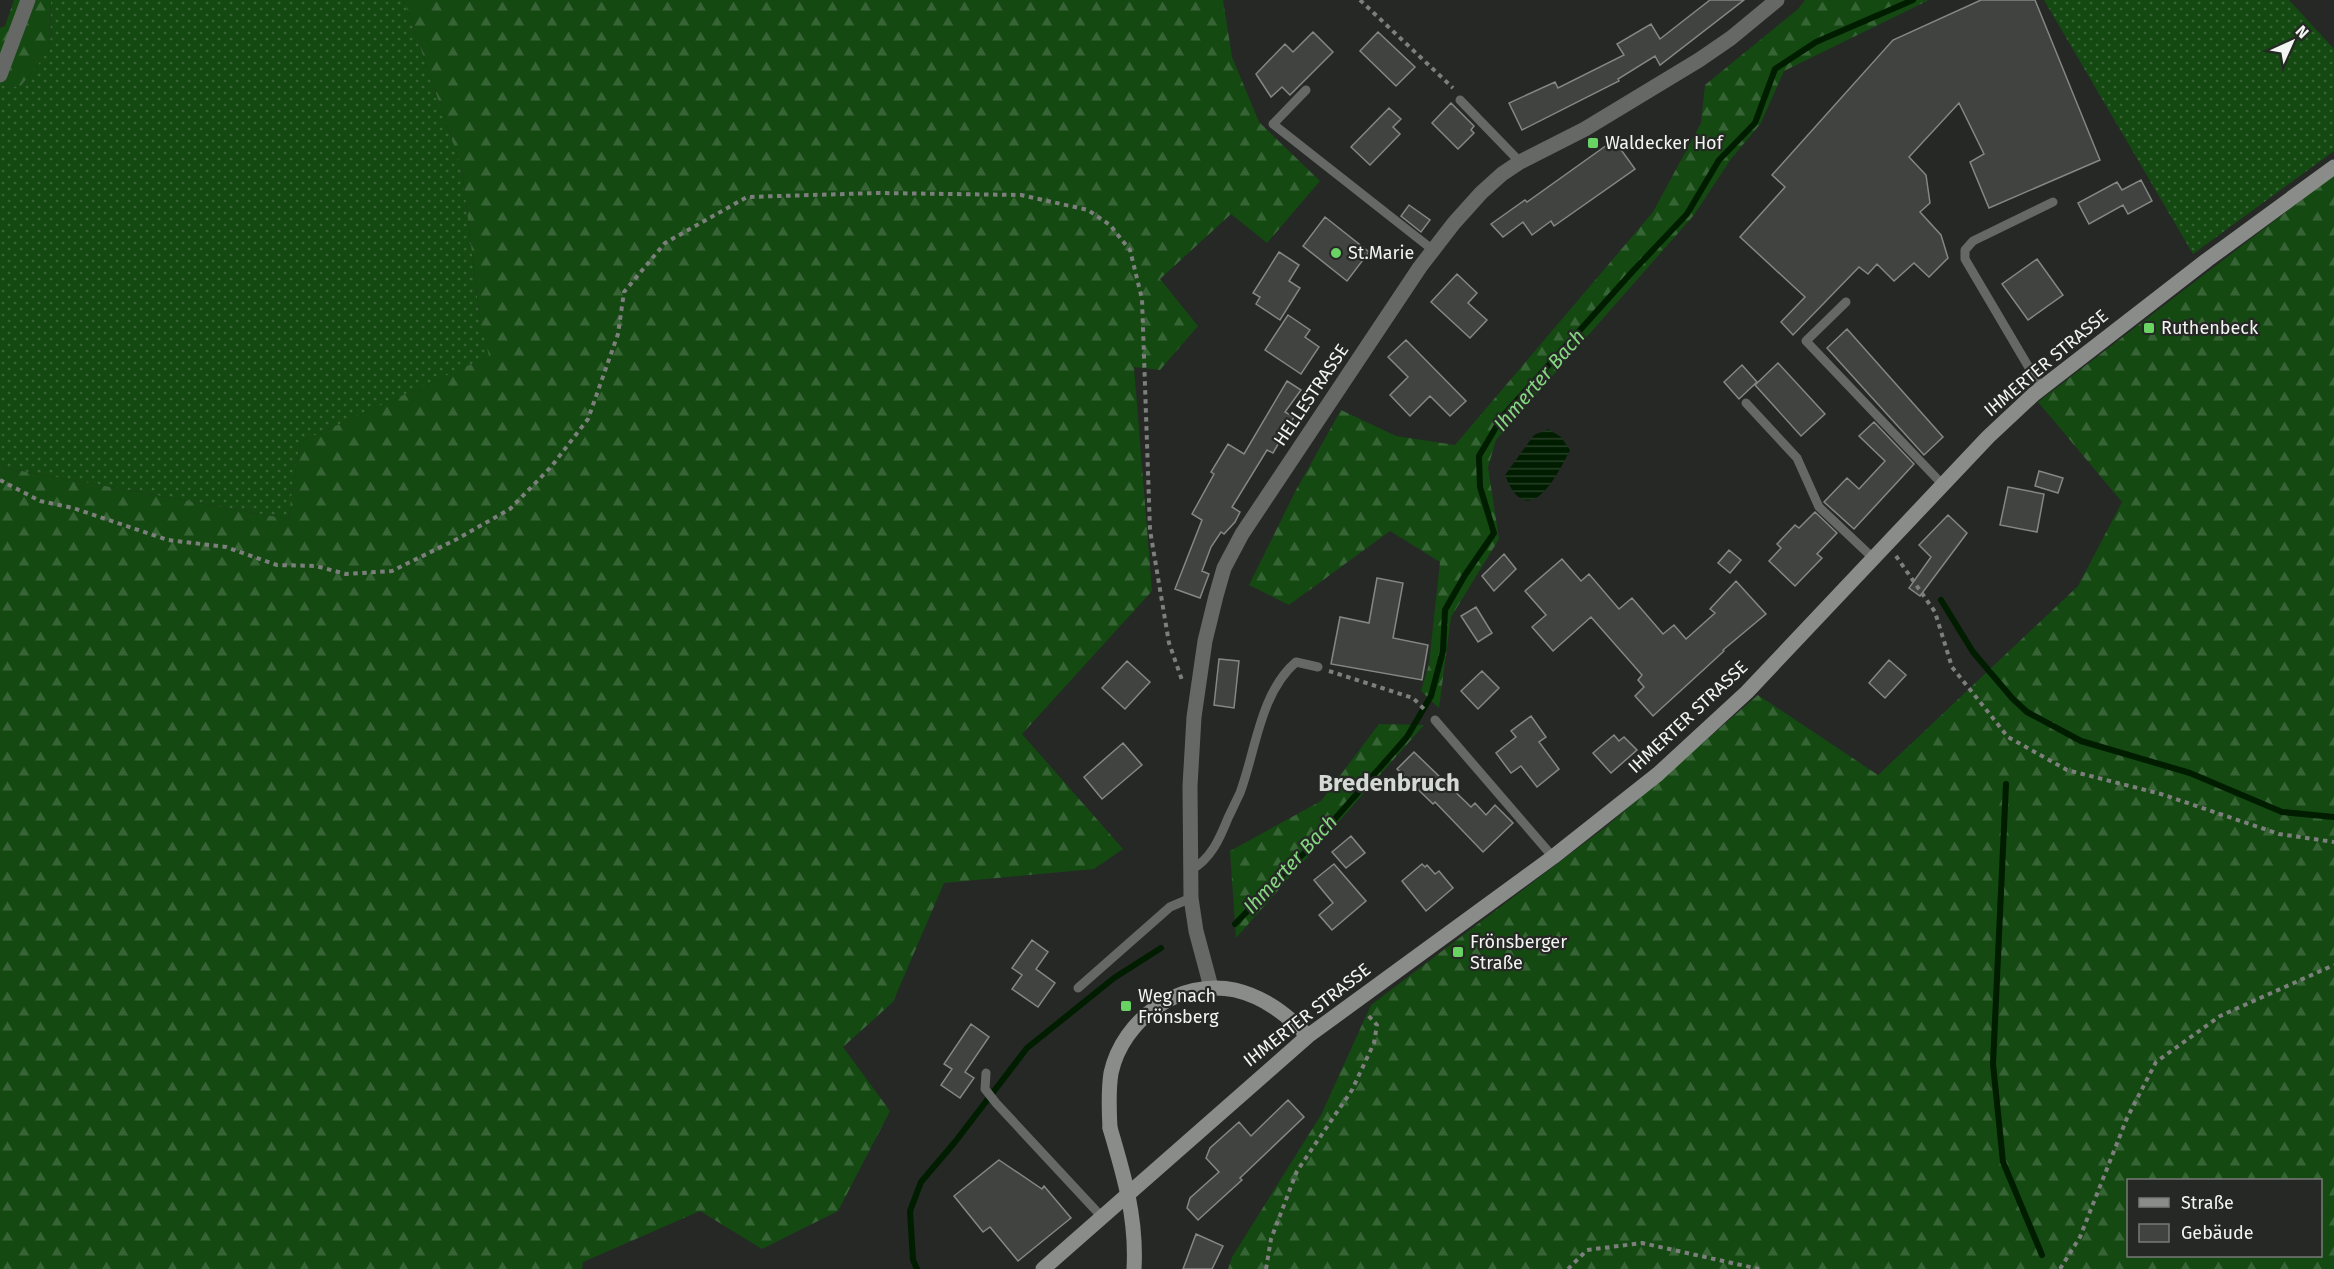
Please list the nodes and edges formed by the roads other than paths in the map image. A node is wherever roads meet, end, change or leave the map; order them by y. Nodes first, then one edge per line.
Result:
1 (28, 0) edge
2 (1777, 0) edge
3 (0, 75) edge
4 (1306, 90) dead end
5 (1460, 98) road end
6 (1520, 162) junction
7 (2334, 167) edge
8 (2053, 202) dead end
9 (1433, 249) junction
10 (1846, 302) dead end
11 (2041, 388) junction
12 (1746, 403) dead end
13 (1943, 485) junction
14 (1874, 558) junction
15 (1318, 667) road end
16 (1436, 720) dead end
17 (1553, 857) junction
18 (1191, 870) junction
19 (1191, 898) junction
20 (1211, 987) junction
21 (1078, 988) dead end
22 (1308, 1036) junction
23 (986, 1073) dead end
24 (1101, 1216) junction
25 (1043, 1269) edge
26 (1134, 1269) edge

1 - 3 street
2 - 6 street, HELLESTRASSE
4 - 9 lane
5 - 6 lane
6 - 9 street, HELLESTRASSE
7 - 11 main road, IHMERTER STRASSE
8 - 11 lane
9 - 18 street, HELLESTRASSE
10 - 13 lane
11 - 13 main road, IHMERTER STRASSE
12 - 14 lane
13 - 14 main road, IHMERTER STRASSE
14 - 17 main road, IHMERTER STRASSE
15 - 18 lane
16 - 17 lane
17 - 22 main road, IHMERTER STRASSE
18 - 19 street, HELLESTRASSE
19 - 20 street, HELLESTRASSE
19 - 21 lane
20 - 22 main road
20 - 26 main road, bridge
22 - 24 main road, IHMERTER STRASSE
23 - 24 lane
24 - 25 main road, IHMERTER STRASSE

